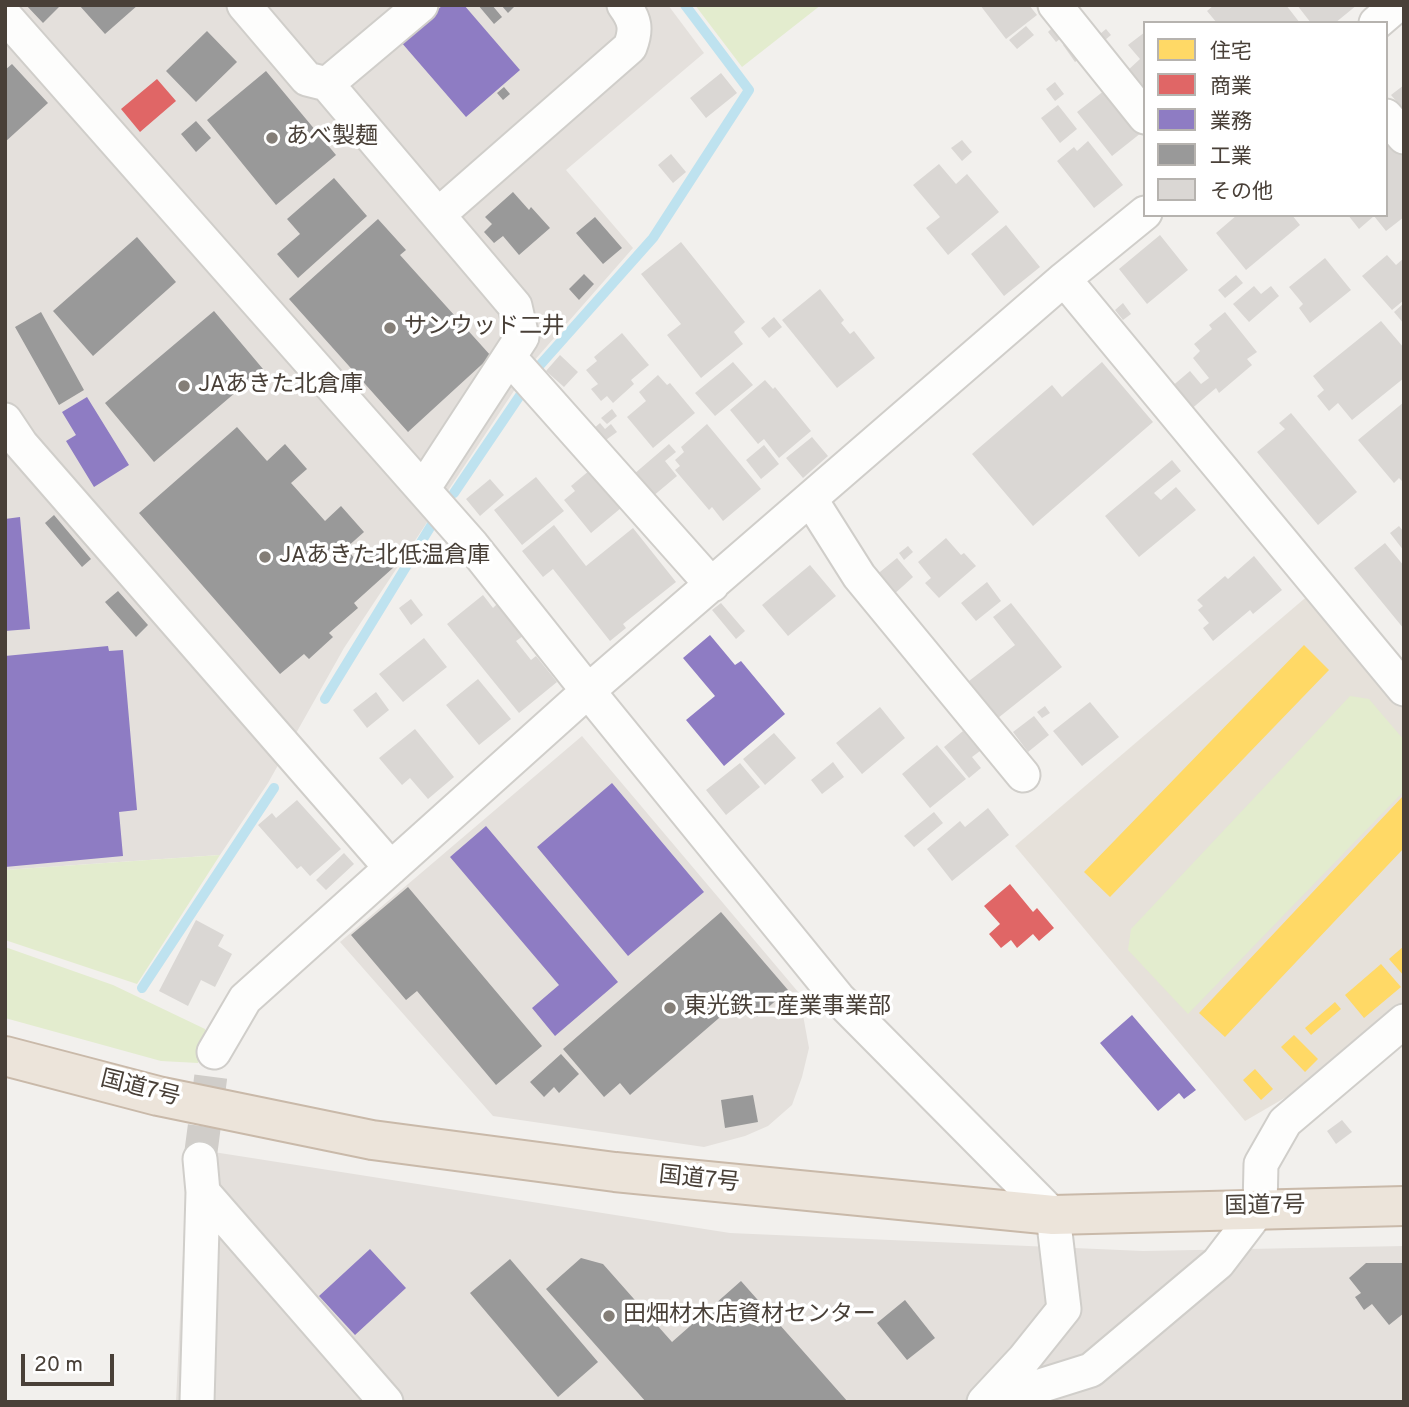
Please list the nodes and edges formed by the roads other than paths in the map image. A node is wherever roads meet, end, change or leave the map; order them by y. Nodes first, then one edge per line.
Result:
1 (244, 5) edge
2 (421, 5) edge
3 (624, 5) edge
4 (1055, 5) edge
5 (1397, 5) edge
6 (5, 16) edge
7 (1378, 21) edge
8 (327, 84) junction
9 (1143, 115) edge
10 (1388, 118) edge
11 (1404, 137) edge
12 (439, 215) junction
13 (1143, 216) edge
14 (1064, 279) junction
15 (509, 357) junction
16 (5, 421) edge
17 (423, 489) junction
18 (811, 500) junction
19 (712, 584) junction
20 (1393, 654) edge
21 (1404, 689) edge
22 (587, 691) junction
23 (1023, 775) dead end
24 (391, 868) junction
25 (1404, 1021) edge
26 (214, 1052) tunnel mouth
27 (5, 1056) edge
28 (200, 1159) tunnel mouth
29 (203, 1192) junction
30 (1404, 1206) edge
31 (1260, 1208) junction
32 (1053, 1215) junction
33 (197, 1402) edge
34 (386, 1402) edge
35 (986, 1402) edge

1 - 8 street
2 - 8 street
3 - 12 street
4 - 9 street
5 - 7 street
6 - 17 street
8 - 12 street
10 - 11 street
12 - 15 street
13 - 14 street
14 - 18 street
14 - 20 street
15 - 17 street
15 - 19 street
16 - 24 street
17 - 22 street
18 - 19 street
18 - 23 street
19 - 22 street
20 - 21 street
22 - 24 street
22 - 32 street
24 - 26 street
25 - 31 street
27 - 32 highway, 国道7号
28 - 29 street
29 - 33 street
29 - 34 street
30 - 31 highway, 国道7号
31 - 32 highway, 国道7号
31 - 35 street
32 - 35 street

